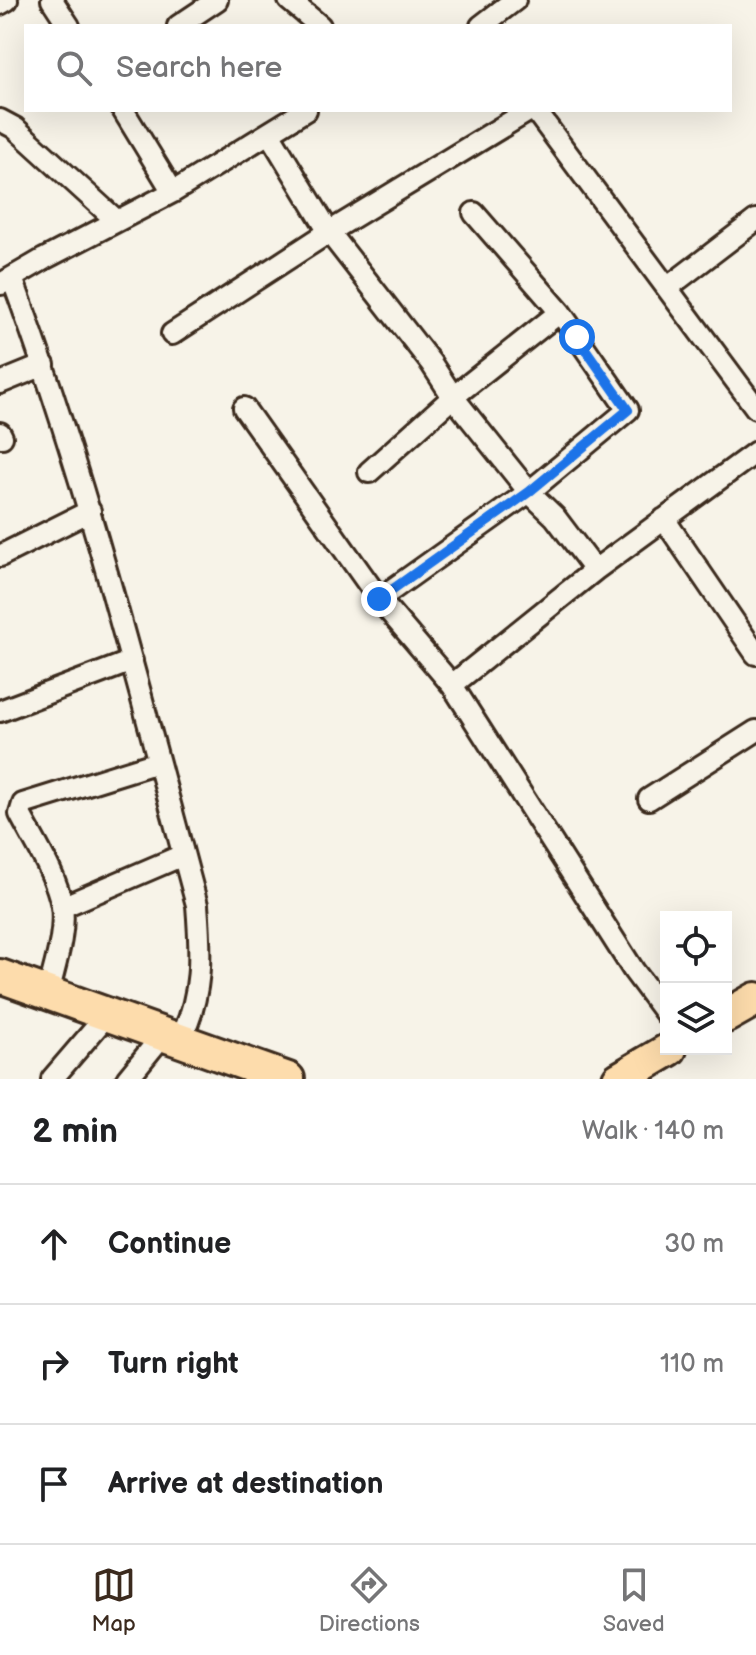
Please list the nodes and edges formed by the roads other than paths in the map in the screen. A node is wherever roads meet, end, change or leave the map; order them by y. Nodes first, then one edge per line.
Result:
1 (7, 0) edge
2 (52, 0) edge
3 (217, 0) edge
4 (289, 0) edge
5 (515, 0) edge
6 (0, 4) edge
7 (68, 24) edge
8 (181, 24) edge
9 (318, 24) edge
10 (484, 24) edge
11 (124, 112) edge
12 (303, 112) edge
13 (529, 112) edge
14 (534, 112) edge
15 (0, 120) edge
16 (269, 133) junction
17 (173, 192) junction
18 (474, 213) dead end
19 (756, 220) edge
20 (117, 221) junction
21 (329, 232) junction
22 (6, 281) edge
23 (667, 288) junction
24 (560, 312) junction
25 (172, 334) dead end
26 (44, 365) junction
27 (0, 383) edge
28 (453, 397) junction
29 (244, 408) dead end
30 (756, 408) edge
31 (756, 452) edge
32 (369, 472) dead end
33 (529, 492) junction
34 (90, 511) junction
35 (664, 519) junction
36 (0, 556) edge
37 (595, 570) junction
38 (379, 599) junction
39 (756, 654) edge
40 (132, 661) junction
41 (452, 685) junction
42 (0, 711) edge
43 (756, 731) edge
44 (158, 762) junction
45 (649, 799) dead end
46 (183, 855) junction
47 (62, 907) junction
48 (0, 976) edge
49 (48, 994) junction
50 (756, 999) edge
51 (660, 1006) edge
52 (732, 1013) edge
53 (107, 1015) junction
54 (171, 1038) junction
55 (660, 1055) edge
56 (52, 1079) edge
57 (127, 1079) edge
58 (288, 1079) edge
59 (619, 1079) edge

1 - 6 street
2 - 7 street
3 - 8 street
4 - 9 street
5 - 10 street
11 - 17 street
12 - 16 street
13 - 21 street
14 - 23 street
15 - 20 street
16 - 17 street
16 - 21 street
17 - 20 street
18 - 24 street
19 - 23 street
20 - 22 street
21 - 25 street
21 - 28 street
22 - 26 street
23 - 30 street
24 - 28 street
24 - 33 street
26 - 27 street
26 - 34 street
28 - 32 street
28 - 33 street
29 - 38 street
31 - 35 street
33 - 37 street
33 - 38 street
34 - 36 street
34 - 40 street
35 - 37 street
35 - 39 street
37 - 41 street
38 - 41 street
40 - 42 street
40 - 44 street
41 - 51 street
43 - 45 street
44 - 46 street
44 - 47 street
46 - 47 street
46 - 54 street
47 - 49 street
48 - 49 main road
49 - 53 main road
50 - 52 main road
53 - 54 main road
53 - 56 street
54 - 57 street
54 - 58 main road
55 - 59 main road

